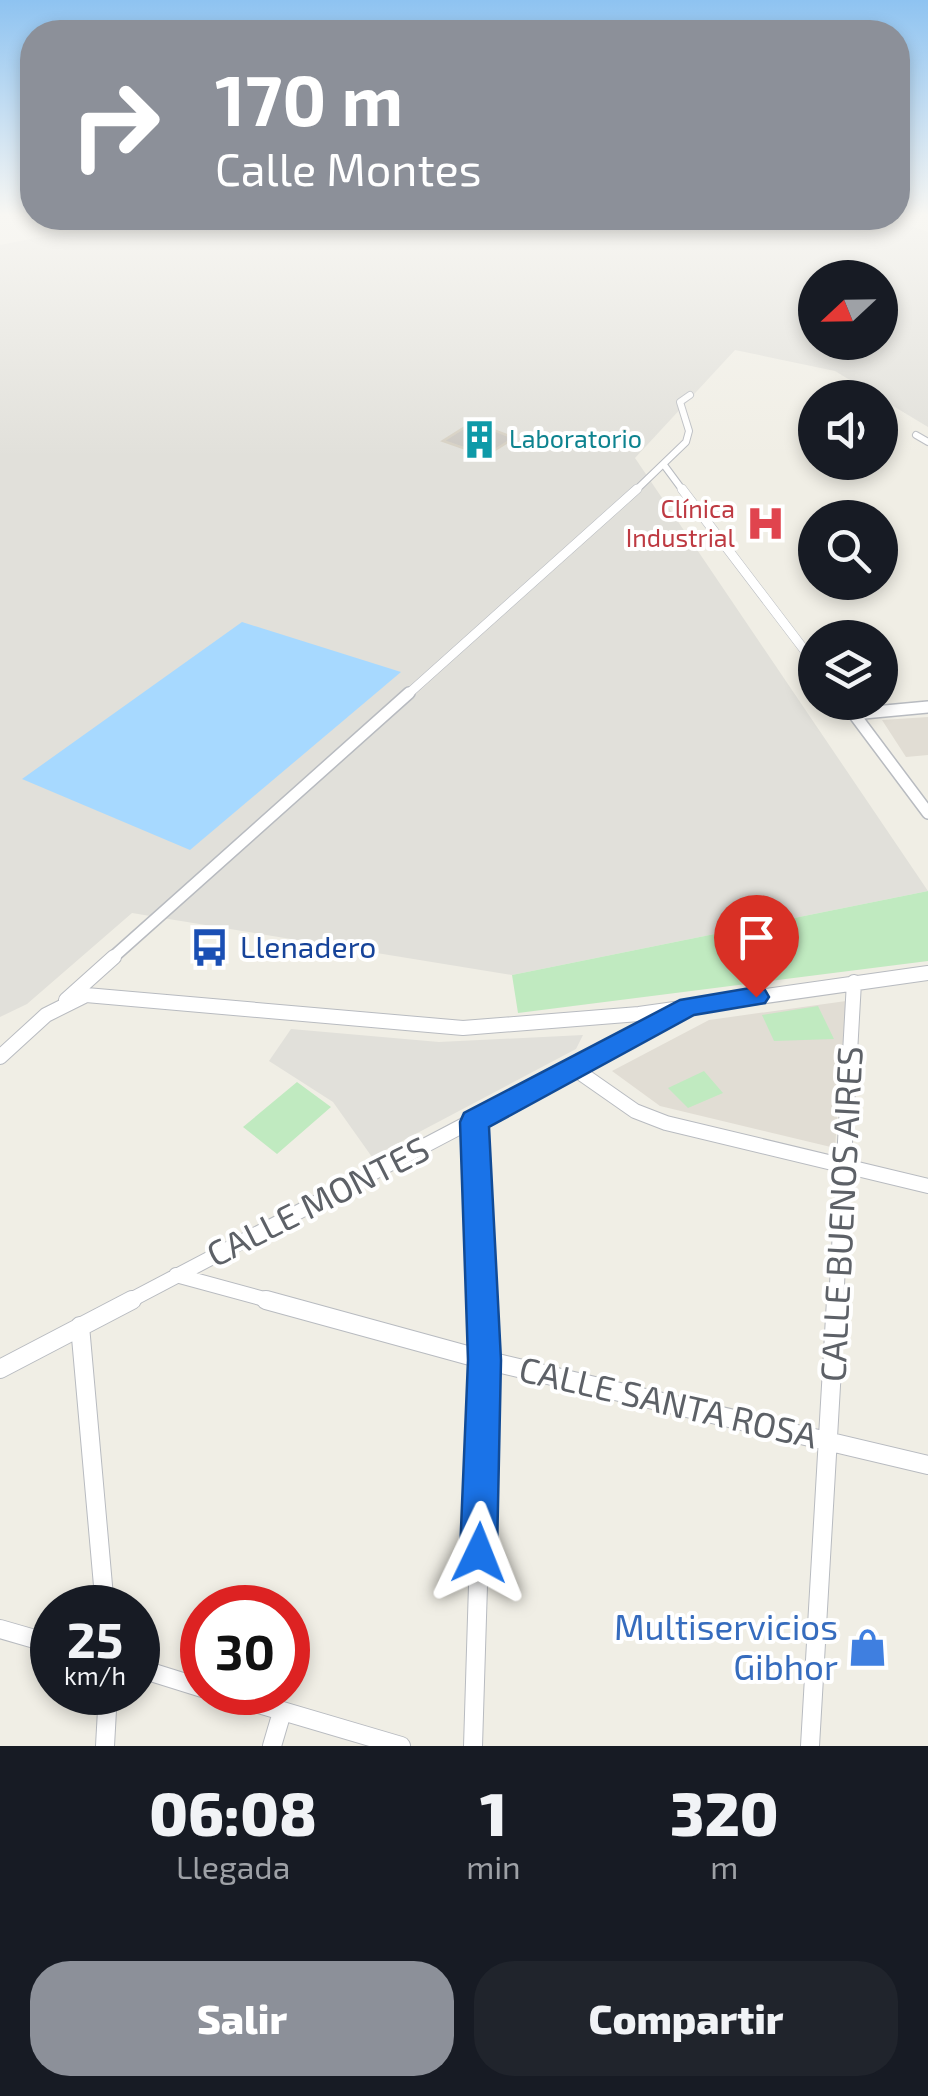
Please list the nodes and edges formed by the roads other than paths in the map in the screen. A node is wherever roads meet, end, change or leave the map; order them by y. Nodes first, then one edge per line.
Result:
1 (690, 395) dead end
2 (916, 435) dead end
3 (928, 442) edge
4 (664, 465) junction
5 (798, 642) edge
6 (928, 707) edge
7 (898, 710) edge
8 (858, 720) edge
9 (928, 813) edge
10 (928, 973) edge
11 (854, 982) junction
12 (59, 1006) junction
13 (689, 1007) junction
14 (0, 1057) edge
15 (572, 1067) junction
16 (474, 1122) junction
17 (845, 1166) junction
18 (928, 1186) edge
19 (176, 1275) junction
20 (80, 1326) junction
21 (485, 1360) junction
22 (0, 1369) edge
23 (828, 1440) junction
24 (928, 1465) edge
25 (103, 1585) edge
26 (0, 1629) edge
27 (30, 1638) edge
28 (106, 1715) edge
29 (281, 1715) edge
30 (292, 1715) edge
31 (104, 1746) edge
32 (272, 1746) edge
33 (401, 1746) edge
34 (473, 1746) edge
35 (810, 1746) edge

1 - 4 street
2 - 3 street
4 - 5 street
4 - 12 street
6 - 7 street
8 - 9 street
10 - 11 street, CALLE MONTES
11 - 13 street, CALLE MONTES
11 - 17 street, CALLE BUENOS AIRES
12 - 13 street, CALLE MONTES
12 - 14 street, CALLE MONTES
13 - 15 street, CALLE MONTES
15 - 16 street, CALLE MONTES
15 - 17 street
16 - 19 street, CALLE MONTES
16 - 21 street
17 - 18 street
17 - 23 street, CALLE BUENOS AIRES
19 - 20 street, CALLE MONTES
19 - 21 street, CALLE SANTA ROSA
20 - 22 street, CALLE MONTES
20 - 25 street
21 - 23 street, CALLE SANTA ROSA
21 - 34 street
23 - 24 street, CALLE SANTA ROSA
23 - 35 street, CALLE BUENOS AIRES
26 - 27 street
28 - 31 street
29 - 32 street
30 - 33 street

